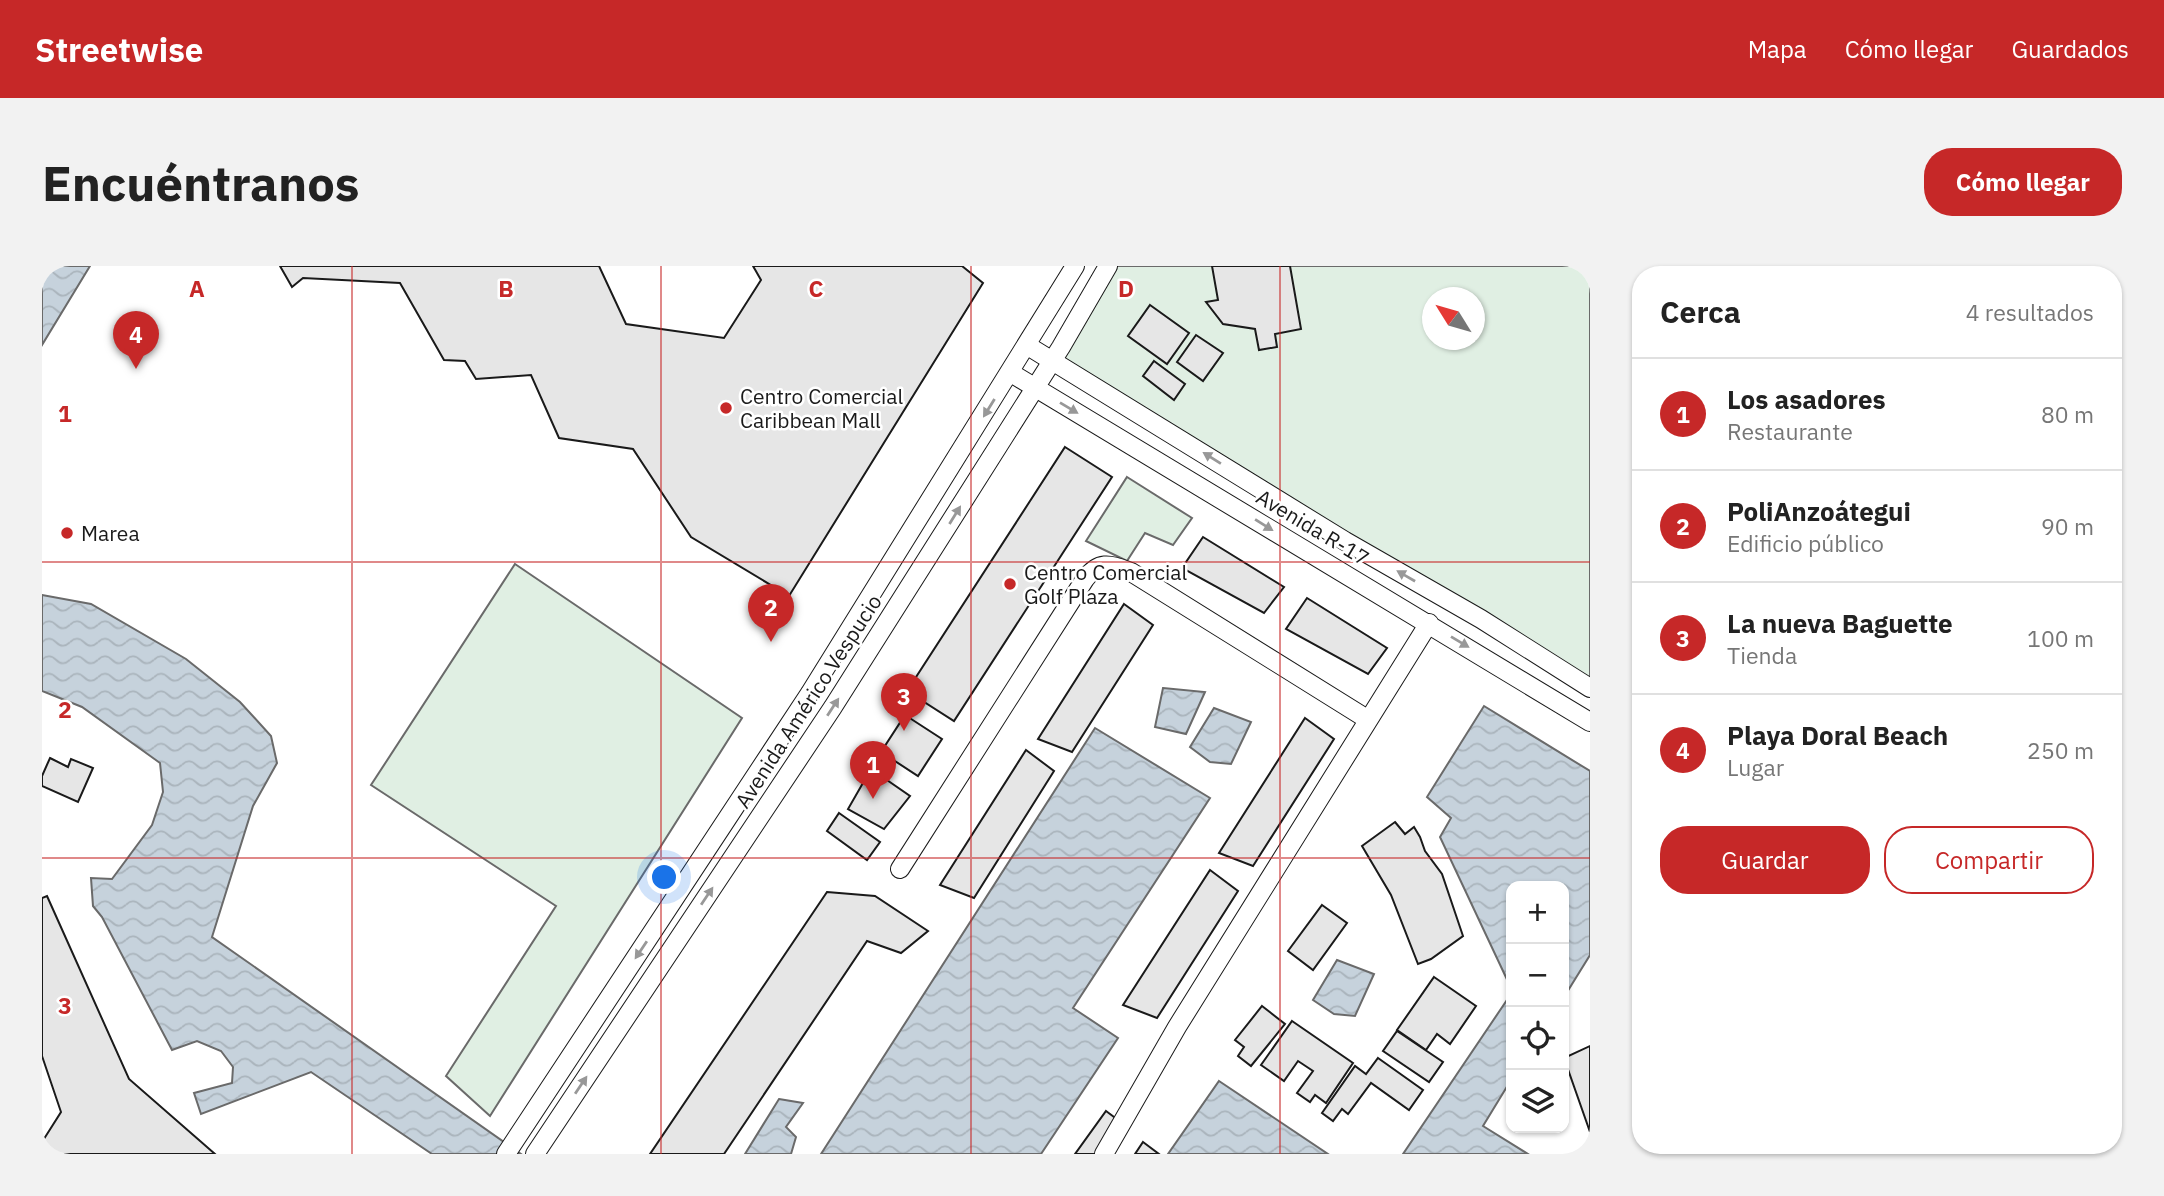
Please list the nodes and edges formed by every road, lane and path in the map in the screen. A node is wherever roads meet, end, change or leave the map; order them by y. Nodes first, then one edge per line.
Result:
1 (1075, 266) edge
2 (1108, 266) edge
3 (1028, 346) junction
4 (1052, 361) junction
5 (1011, 373) junction
6 (1035, 387) junction
7 (1429, 623) junction
8 (1590, 688) edge
9 (1367, 719) junction
10 (1590, 722) edge
11 (900, 869) dead end
12 (539, 1148) edge
13 (506, 1154) edge
14 (1104, 1154) edge

1 - 3 street, Avenida Américo Vespucio
2 - 4 street, Avenida Américo Vespucio
3 - 4 street, Avenida R-17
3 - 5 street, Avenida Américo Vespucio
4 - 6 street, Avenida Américo Vespucio
8 -> 4 street, Avenida R-17
5 - 6 street, Avenida R-17
5 -> 13 street, Avenida Américo Vespucio
6 -> 7 street, Avenida R-17
12 -> 6 street, Avenida Américo Vespucio
7 - 9 street
7 -> 10 street, Avenida R-17
9 - 11 street
9 - 14 street

